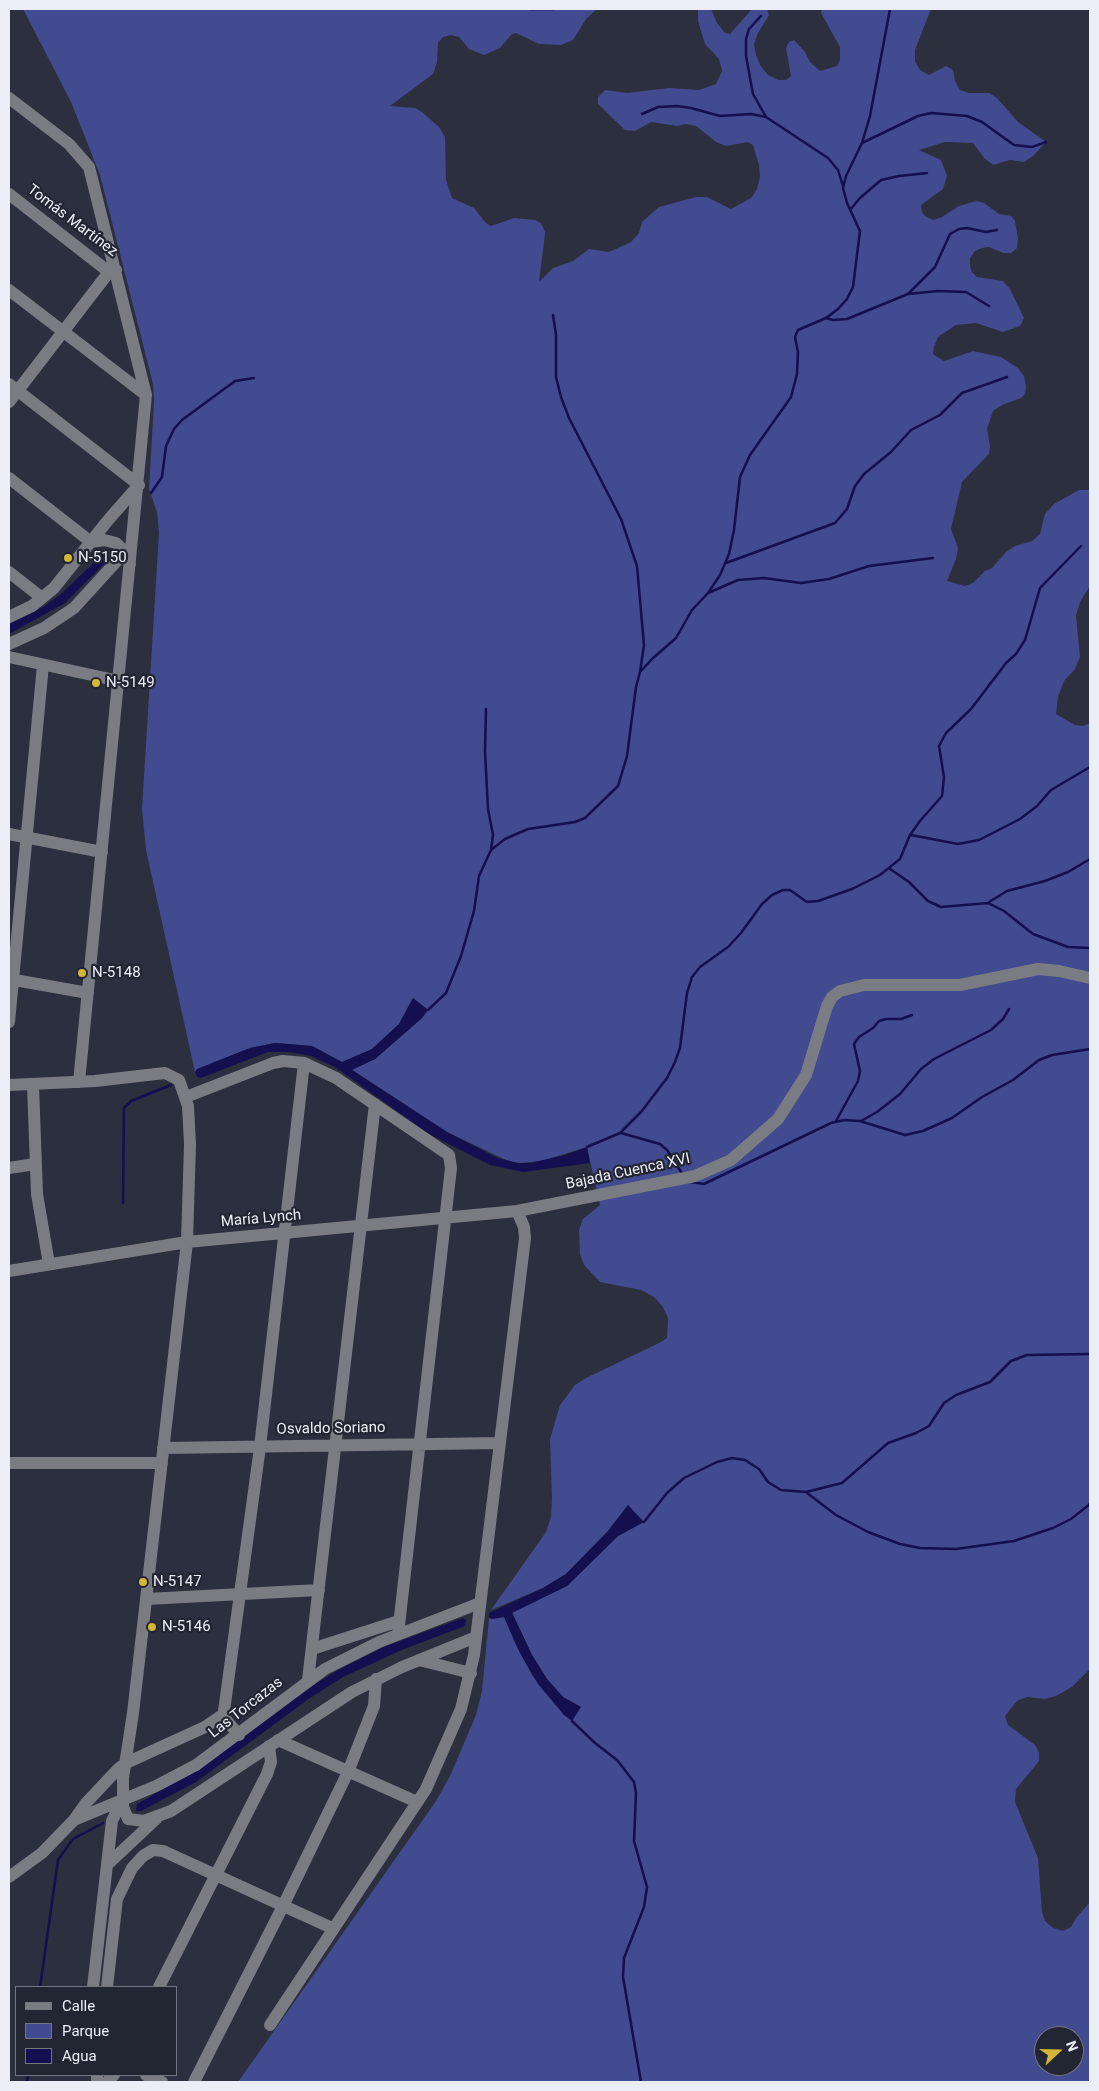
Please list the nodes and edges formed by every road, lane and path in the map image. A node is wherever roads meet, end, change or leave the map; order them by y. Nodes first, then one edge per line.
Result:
1 (9, 98) edge
2 (9, 194) edge
3 (112, 271) junction
4 (9, 290) edge
5 (63, 332) junction
6 (13, 387) edge
7 (146, 396) junction
8 (9, 402) edge
9 (9, 478) edge
10 (139, 485) junction
11 (91, 542) junction
12 (125, 552) junction
13 (131, 567) junction
14 (9, 572) edge
15 (42, 598) junction
16 (9, 617) edge
17 (9, 644) edge
18 (9, 658) edge
19 (44, 665) junction
20 (119, 681) junction
21 (9, 834) edge
22 (27, 837) junction
23 (102, 852) junction
24 (1090, 978) edge
25 (11, 979) edge
26 (88, 993) junction
27 (9, 1022) edge
28 (304, 1063) junction
29 (80, 1082) junction
30 (33, 1084) junction
31 (9, 1085) edge
32 (186, 1097) junction
33 (375, 1104) junction
34 (35, 1164) junction
35 (9, 1168) edge
36 (517, 1211) junction
37 (445, 1218) junction
38 (361, 1226) junction
39 (285, 1233) junction
40 (187, 1242) junction
41 (49, 1264) junction
42 (9, 1271) edge
43 (500, 1443) junction
44 (419, 1444) junction
45 (336, 1445) junction
46 (260, 1446) junction
47 (163, 1448) junction
48 (9, 1463) edge
49 (162, 1463) junction
50 (319, 1590) junction
51 (240, 1594) junction
52 (146, 1599) junction
53 (480, 1603) junction
54 (398, 1628) junction
55 (476, 1637) junction
56 (312, 1649) junction
57 (419, 1660) junction
58 (471, 1673) junction
59 (376, 1679) junction
60 (308, 1680) junction
61 (224, 1714) junction
62 (238, 1735) junction
63 (274, 1743) junction
64 (126, 1763) junction
65 (348, 1772) junction
66 (122, 1800) junction
67 (417, 1802) junction
68 (158, 1817) junction
69 (74, 1820) junction
70 (42, 1854) junction
71 (9, 1864) edge
72 (107, 1865) junction
73 (216, 1875) junction
74 (9, 1877) edge
75 (284, 1906) junction
76 (332, 1928) junction
77 (93, 1986) edge
78 (107, 1986) edge
79 (160, 1986) edge
80 (270, 2025) dead end
81 (148, 2076) edge
82 (162, 2082) edge
83 (194, 2082) edge

1 - 3 street
2 - 3 street, Tomás Martínez
3 - 5 street
3 - 7 street
4 - 5 street
5 - 6 street
5 - 7 street
6 - 8 street
6 - 10 street
7 - 10 street
9 - 11 street
10 - 11 street
10 - 13 street
11 - 12 street
11 - 15 street
12 - 13 street
12 - 17 street
13 - 20 street
14 - 15 street
15 - 16 street
18 - 19 street
19 - 20 street
19 - 22 street
20 - 23 street
21 - 22 street
22 - 23 street
22 - 25 street
23 - 26 street
24 - 36 street, Bajada Cuenca XVI
25 - 26 street
25 - 27 street
26 - 29 street
28 - 32 street
28 - 33 street
28 - 39 street
29 - 30 street
29 - 32 street
30 - 31 street
30 - 34 street
32 - 40 street
33 - 37 street
33 - 38 street
34 - 35 street
34 - 41 street
36 - 37 street, María Lynch
36 - 43 street
37 - 38 street, María Lynch
37 - 44 street
38 - 39 street, María Lynch
38 - 45 street
39 - 40 street, María Lynch
39 - 46 street
40 - 41 street, María Lynch
40 - 47 street
41 - 42 street, María Lynch
43 - 44 street, Osvaldo Soriano
43 - 53 street
44 - 45 street, Osvaldo Soriano
44 - 54 street
45 - 46 street, Osvaldo Soriano
45 - 50 street
46 - 47 street, Osvaldo Soriano
46 - 51 street
47 - 49 street
48 - 49 street
49 - 52 street
50 - 51 street
50 - 56 street
51 - 52 street
51 - 61 street
52 - 64 street
53 - 54 street, Las Torcazas
53 - 55 street
54 - 56 street
54 - 60 street, Las Torcazas
55 - 57 street
55 - 58 street
56 - 60 street
57 - 58 street
57 - 59 street
58 - 67 street
59 - 63 street
59 - 65 street
60 - 62 street, Las Torcazas
61 - 62 street
61 - 64 street
62 - 66 street, Las Torcazas
63 - 65 street
63 - 68 street
63 - 73 street
64 - 66 street
64 - 69 street
65 - 67 street
65 - 75 street
66 - 68 street
66 - 69 street, Las Torcazas
66 - 72 street
67 - 76 street
68 - 72 street
69 - 70 street, Las Torcazas
70 - 71 street, Las Torcazas
70 - 74 street, Las Torcazas
72 - 77 street
73 - 75 street
73 - 78 street
73 - 79 street
75 - 76 street
75 - 83 street
76 - 80 street
81 - 82 street

